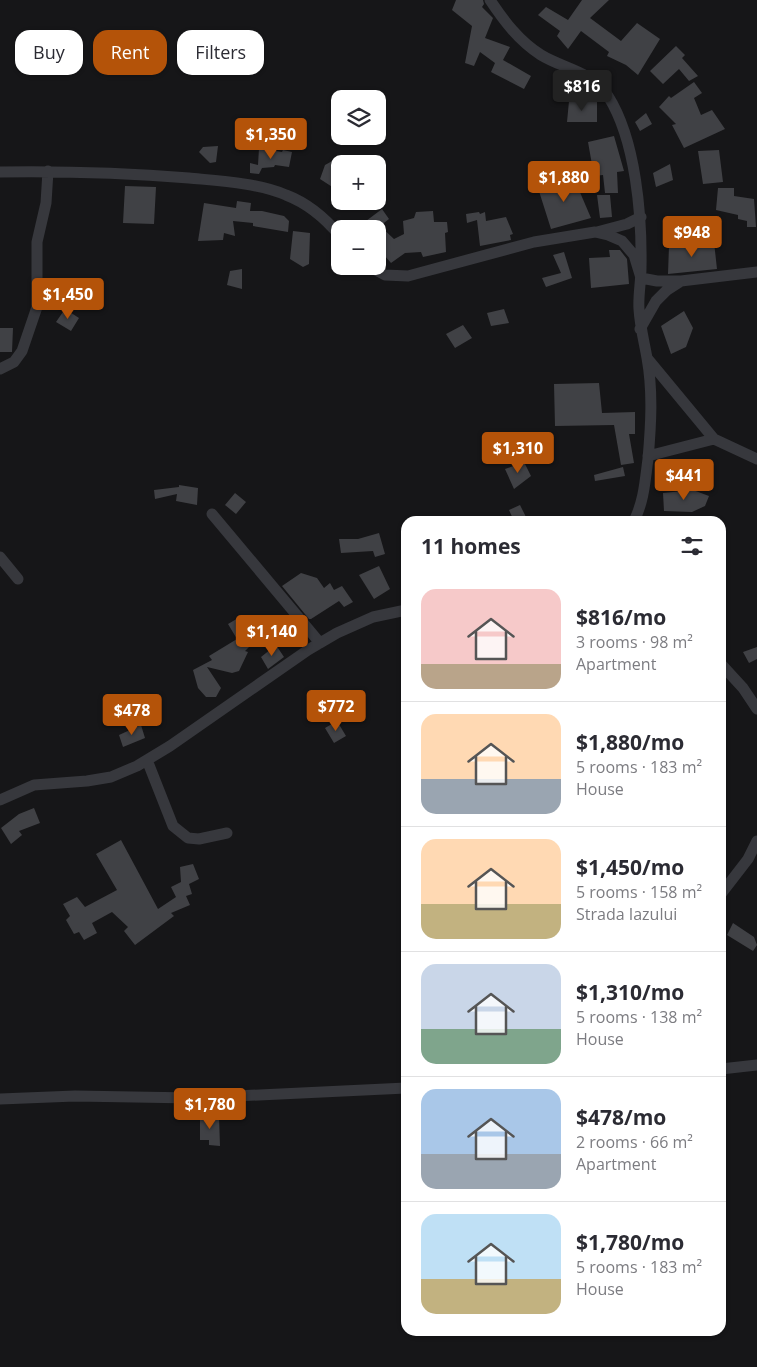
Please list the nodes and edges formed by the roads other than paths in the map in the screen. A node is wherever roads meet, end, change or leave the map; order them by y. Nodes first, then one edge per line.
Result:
1 (490, 0) edge
2 (48, 171) junction
3 (0, 172) edge
4 (641, 217) junction
5 (331, 227) edge
6 (595, 232) junction
7 (757, 272) edge
8 (385, 275) edge
9 (641, 278) junction
10 (681, 280) junction
11 (640, 329) junction
12 (647, 358) junction
13 (0, 369) edge
14 (714, 439) junction
15 (648, 456) junction
16 (757, 459) edge
17 (212, 514) dead end
18 (636, 516) edge
19 (0, 557) edge
20 (18, 579) dead end
21 (401, 611) edge
22 (320, 643) junction
23 (726, 669) edge
24 (757, 709) edge
25 (146, 760) junction
26 (0, 800) edge
27 (227, 833) dead end
28 (757, 841) edge
29 (726, 888) edge
30 (757, 1064) edge
31 (726, 1068) edge
32 (401, 1088) edge
33 (0, 1099) edge

1 - 4 street
2 - 3 street
2 - 5 street
2 - 13 street
4 - 6 street
4 - 9 street
6 - 8 street
6 - 9 street
7 - 10 street
9 - 10 street
9 - 11 street
10 - 11 street
11 - 12 street
12 - 14 street
12 - 15 street
14 - 15 street
14 - 16 street
15 - 18 street
17 - 22 street
19 - 20 street
21 - 22 street
22 - 25 street
23 - 24 street
25 - 26 street
25 - 27 street
28 - 29 street
30 - 31 street
32 - 33 street

